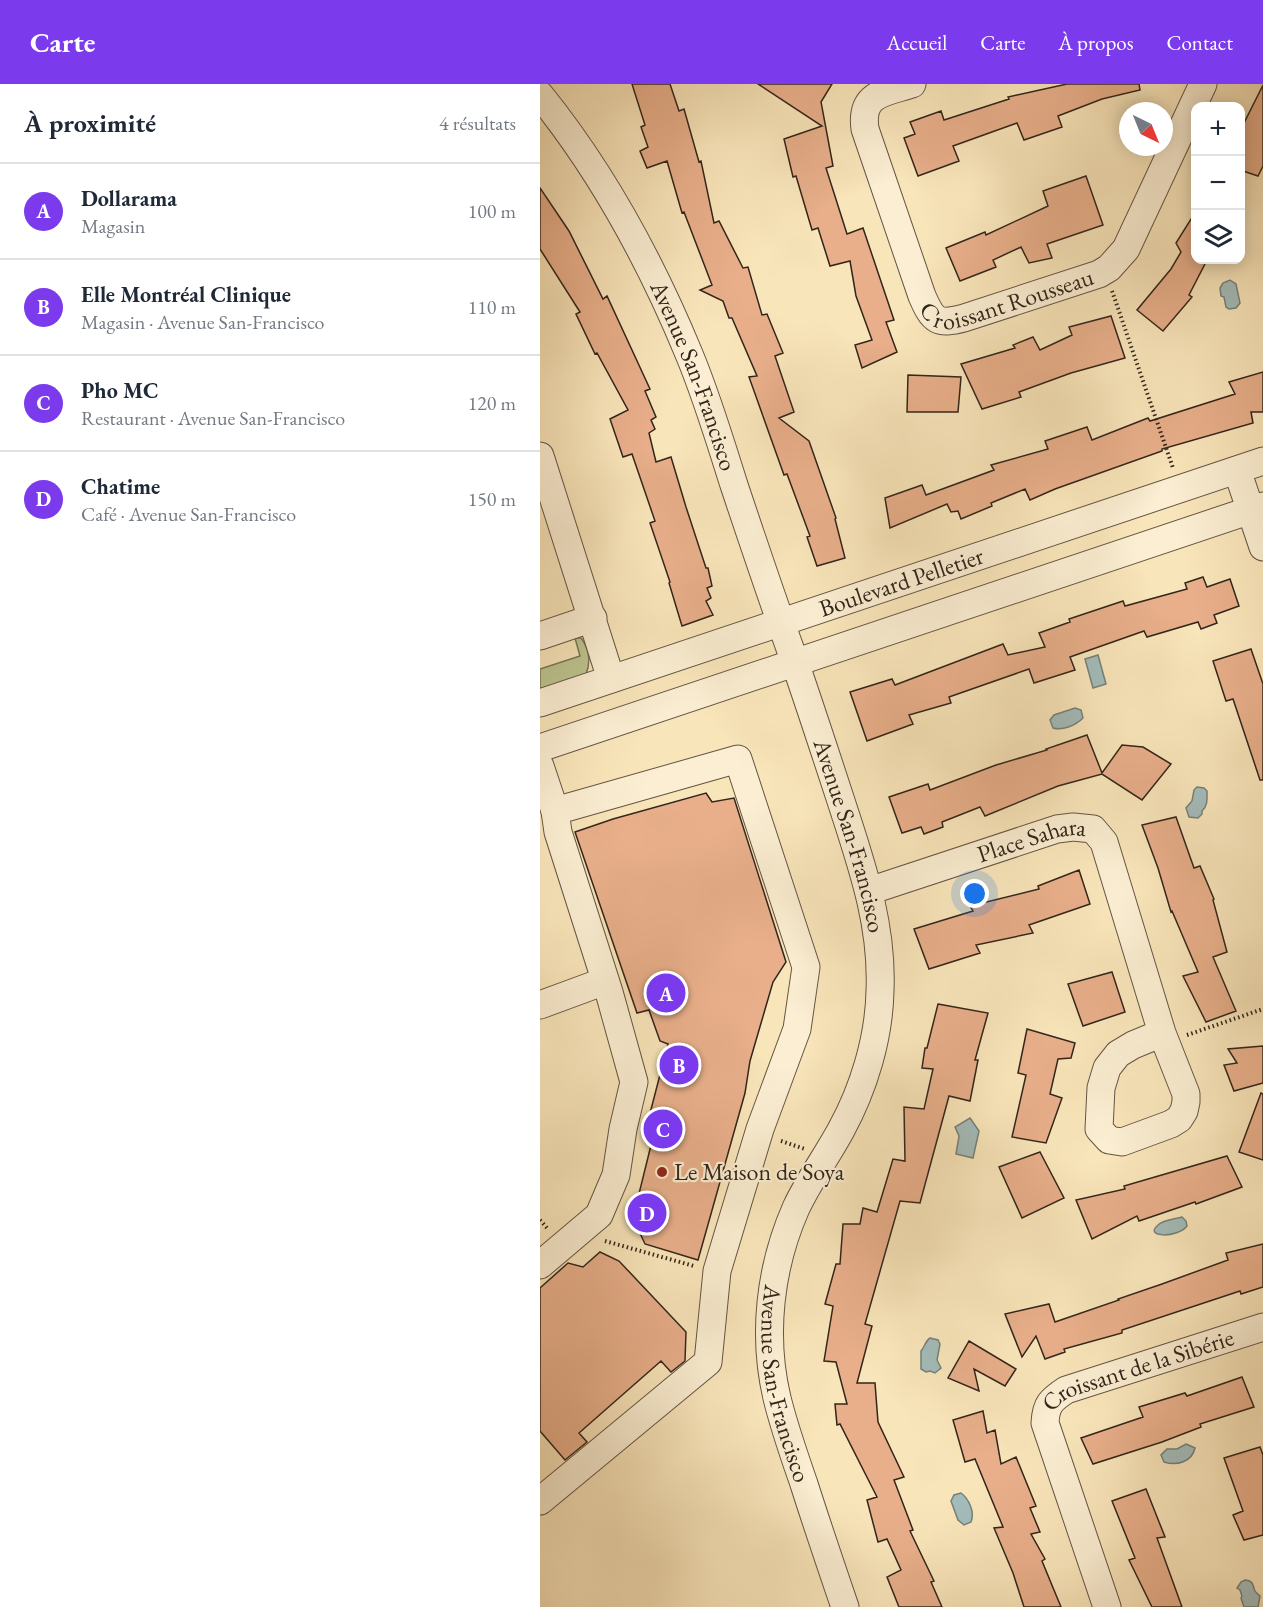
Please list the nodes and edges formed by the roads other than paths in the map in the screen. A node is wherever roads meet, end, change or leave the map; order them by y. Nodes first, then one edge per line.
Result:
1 (912, 84) edge
2 (1203, 84) edge
3 (540, 95) edge
4 (540, 456) edge
5 (1263, 461) edge
6 (1237, 470) junction
7 (1257, 508) edge
8 (549, 514) edge
9 (1263, 547) edge
10 (592, 618) junction
11 (780, 622) junction
12 (540, 636) edge
13 (795, 662) junction
14 (611, 679) junction
15 (540, 703) edge
16 (540, 748) edge
17 (540, 766) edge
18 (555, 811) junction
19 (869, 891) junction
20 (605, 981) junction
21 (540, 1005) edge
22 (1164, 1038) road end
23 (540, 1265) edge
24 (1263, 1327) edge
25 (540, 1501) edge
26 (845, 1607) edge
27 (1107, 1607) edge

1 - 2 street, Croissant Rousseau
3 - 11 street, Avenue San-Francisco
4 - 8 street
5 - 6 street, Boulevard Pelletier
6 - 7 street
6 - 11 street, Boulevard Pelletier
7 - 9 street
7 - 13 street, Boulevard Pelletier
8 - 10 street
10 - 12 street
10 - 14 street
11 - 13 street, Avenue San-Francisco
11 - 14 street, Boulevard Pelletier
13 - 16 street, Boulevard Pelletier
13 - 19 street, Avenue San-Francisco
14 - 15 street, Boulevard Pelletier
17 - 18 street
18 - 20 street
18 - 25 street
19 - 22 street, Place Sahara
19 - 26 street, Avenue San-Francisco
20 - 21 street
20 - 23 street
24 - 27 street, Croissant de la Sibérie

